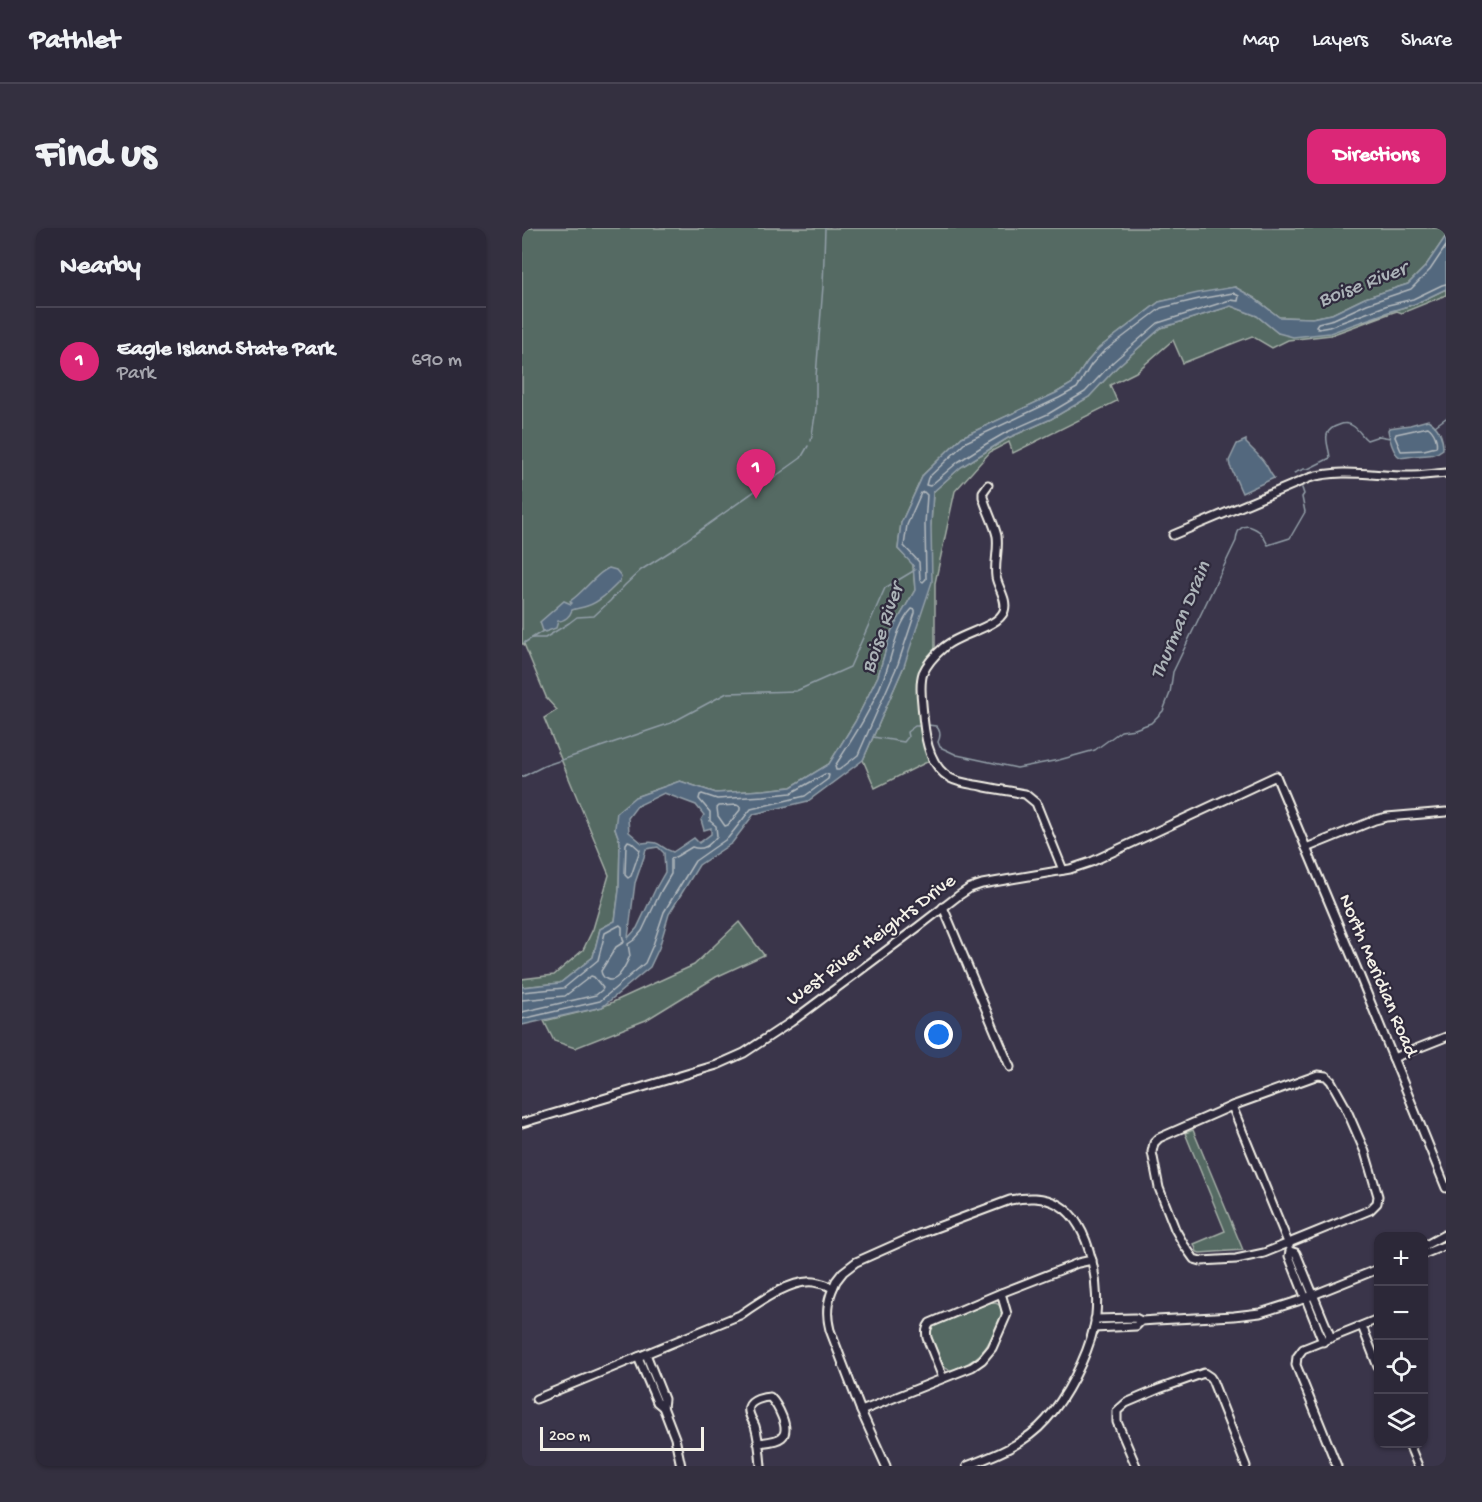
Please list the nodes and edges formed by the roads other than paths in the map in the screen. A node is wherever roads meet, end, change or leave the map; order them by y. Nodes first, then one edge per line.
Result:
1 (1446, 473) edge
2 (988, 485) dead end
3 (1173, 535) dead end
4 (1276, 776) joint
5 (1446, 812) edge
6 (1306, 848) junction
7 (1063, 870) junction
8 (943, 907) junction
9 (1446, 1037) edge
10 (1393, 1058) junction
11 (1010, 1067) dead end
12 (1232, 1106) junction
13 (522, 1124) edge
14 (1446, 1188) edge
15 (1446, 1234) edge
16 (1428, 1244) edge
17 (1446, 1245) edge
18 (1289, 1247) junction
19 (1428, 1252) edge
20 (1092, 1260) junction
21 (1374, 1271) edge
22 (833, 1288) junction
23 (1001, 1293) junction
24 (1309, 1297) junction
25 (1095, 1319) junction
26 (1141, 1321) junction
27 (1374, 1321) edge
28 (1362, 1326) junction
29 (1094, 1328) junction
30 (1331, 1338) junction
31 (1323, 1342) junction
32 (646, 1354) junction
33 (638, 1357) junction
34 (1374, 1357) edge
35 (943, 1378) junction
36 (536, 1399) dead end
37 (663, 1407) junction
38 (861, 1411) junction
39 (758, 1443) junction
40 (1411, 1448) edge
41 (681, 1466) edge
42 (761, 1466) edge
43 (886, 1466) edge
44 (967, 1466) edge
45 (1136, 1466) edge
46 (1246, 1466) edge
47 (1337, 1466) edge
48 (1418, 1466) edge

1 - 3 street
2 - 7 street
4 - 6 street, North Meridian Road
4 - 7 street, West River Heights Drive
5 - 6 street
6 - 10 street, North Meridian Road
7 - 8 street, West River Heights Drive
8 - 11 street
8 - 13 street, West River Heights Drive
9 - 10 street
10 - 14 street, North Meridian Road
12 - 18 street
12 - 18 street
12 - 18 street
15 - 16 street
17 - 19 street
18 - 24 street
20 - 22 street
20 - 23 street
20 - 25 street
21 - 24 street
22 - 32 street
22 - 38 street
23 - 35 street
23 - 35 street
24 - 26 street
24 - 30 street
24 - 31 street
25 - 26 street
25 - 29 street
26 - 29 street
27 - 28 street
28 - 30 street
28 - 34 street
29 - 44 street
30 - 31 street
31 - 47 street
32 - 33 street
32 - 37 street
33 - 36 street
33 - 37 street
35 - 38 street
37 - 41 street
38 - 43 street
39 - 39 street
39 - 42 street
40 - 48 street
45 - 46 street

